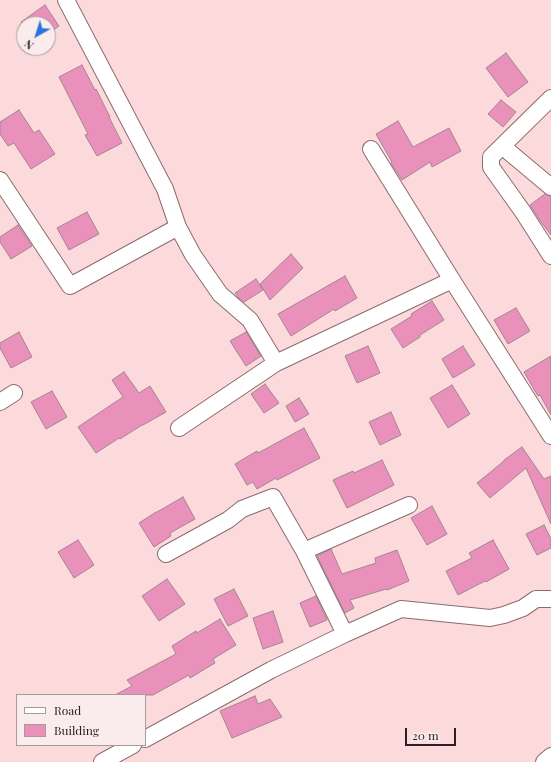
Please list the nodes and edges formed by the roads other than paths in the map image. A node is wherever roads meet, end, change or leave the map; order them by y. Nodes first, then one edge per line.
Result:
1 (66, 0) edge
2 (551, 98) edge
3 (502, 146) junction
4 (371, 149) dead end
5 (0, 180) edge
6 (551, 187) edge
7 (178, 227) junction
8 (551, 256) edge
9 (452, 280) junction
10 (276, 363) junction
11 (14, 393) dead end
12 (0, 402) edge
13 (180, 428) dead end
14 (551, 436) edge
15 (410, 505) dead end
16 (304, 551) junction
17 (166, 554) dead end
18 (551, 599) edge
19 (345, 634) junction
20 (146, 738) edge
21 (131, 746) edge
22 (551, 756) edge
23 (102, 762) edge
24 (544, 762) edge

1 - 7 street
2 - 3 street
3 - 6 street
3 - 8 street
4 - 9 street
5 - 7 street
7 - 10 street
9 - 10 street
9 - 14 street
10 - 13 street
11 - 12 street
15 - 16 street
16 - 17 street
16 - 19 street
18 - 19 street
19 - 20 street
21 - 23 street
22 - 24 street

